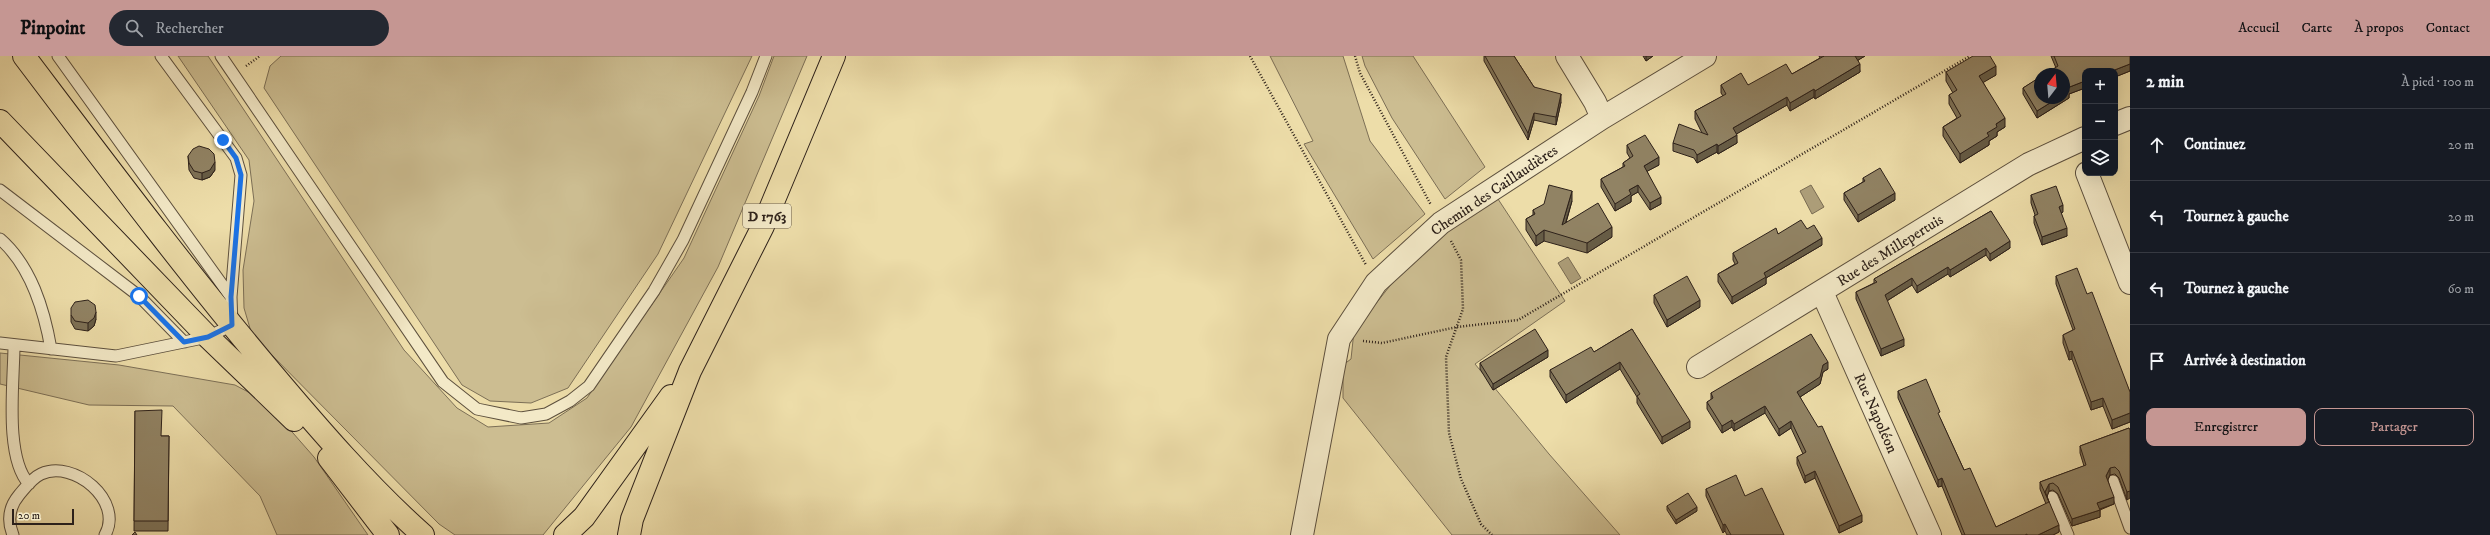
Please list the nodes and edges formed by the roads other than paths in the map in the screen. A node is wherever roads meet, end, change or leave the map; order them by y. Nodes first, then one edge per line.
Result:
1 (24, 56) edge
2 (58, 56) edge
3 (161, 56) edge
4 (221, 56) edge
5 (766, 56) edge
6 (834, 56) edge
7 (1567, 56) edge
8 (1705, 56) edge
9 (1602, 118) junction
10 (2130, 118) edge
11 (0, 121) edge
12 (2118, 123) edge
13 (2080, 141) edge
14 (2082, 152) edge
15 (2088, 176) edge
16 (0, 190) edge
17 (0, 239) edge
18 (2130, 282) edge
19 (1822, 292) junction
20 (231, 297) junction
21 (232, 325) junction
22 (208, 337) junction
23 (184, 342) junction
24 (0, 343) edge
25 (14, 345) junction
26 (51, 349) junction
27 (1698, 367) dead end
28 (690, 371) junction
29 (2113, 481) dead end
30 (29, 484) junction
31 (2052, 497) dead end
32 (2130, 528) edge
33 (12, 535) edge
34 (105, 535) edge
35 (388, 535) edge
36 (423, 535) edge
37 (565, 535) edge
38 (629, 535) edge
39 (1302, 535) edge
40 (1930, 535) edge
41 (2068, 535) edge

1 - 21 main road
2 - 20 lane
3 - 20 lane
4 - 5 lane
6 - 28 main road, D 1763
7 - 9 street
8 - 9 street, Chemin des Caillaudières
9 - 39 street, Chemin des Caillaudières
10 - 12 street
11 - 22 main road
13 - 14 street
13 - 19 street, Rue des Millepertuis
15 - 18 street
16 - 23 lane
17 - 26 lane
19 - 27 street, Rue des Millepertuis
19 - 40 street, Rue Napoléon
20 - 21 lane
21 - 22 lane
21 - 36 main road
22 - 23 lane
22 - 35 main road
23 - 26 lane
24 - 25 lane
25 - 26 lane
25 - 30 lane
28 - 37 main road, D 1763
28 - 38 main road, D 1763
29 - 32 lane
30 - 33 lane
30 - 34 lane
31 - 41 lane

